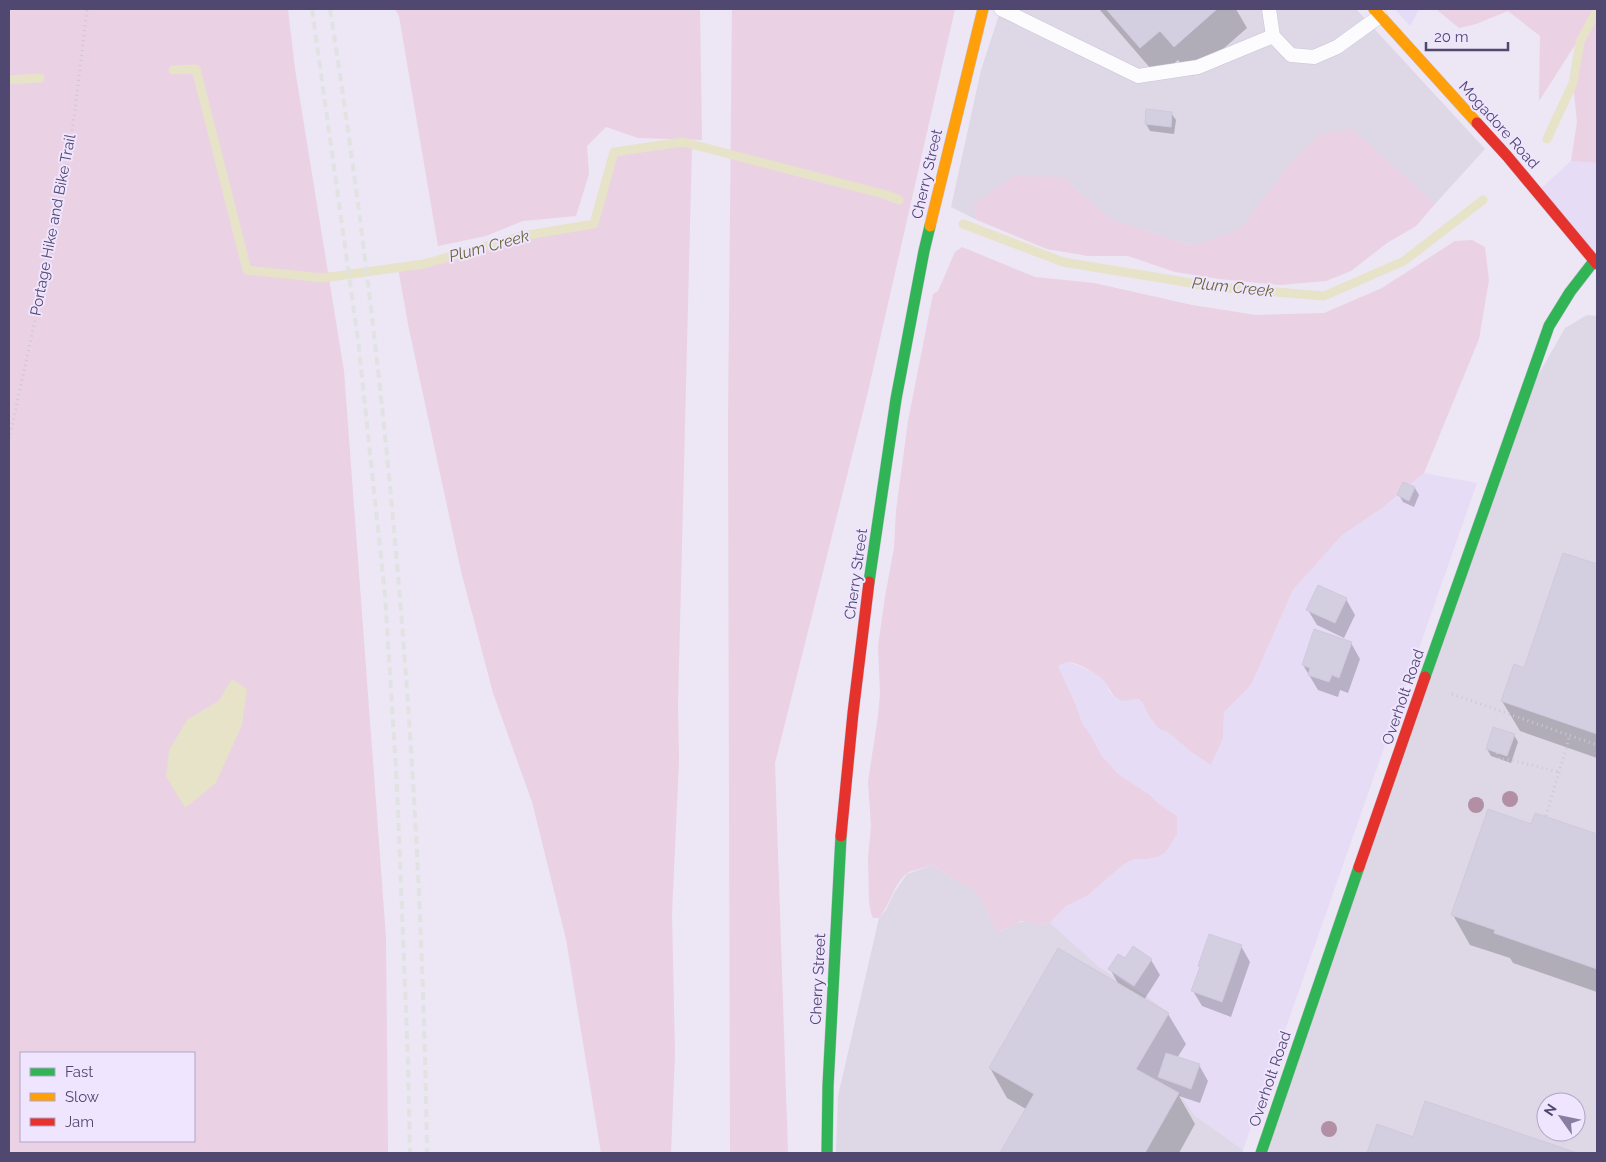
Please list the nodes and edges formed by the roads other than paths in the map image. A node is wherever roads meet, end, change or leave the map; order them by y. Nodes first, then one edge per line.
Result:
1 (983, 9) edge
2 (1001, 9) edge
3 (1269, 9) edge
4 (1377, 12) edge
5 (1273, 36) junction
6 (1596, 263) edge
7 (827, 1153) edge
8 (1261, 1153) edge

1 - 7 street, Cherry Street
2 - 5 lane
3 - 5 lane
4 - 5 lane
4 - 6 street, Mogadore Road
6 - 8 street, Overholt Road

